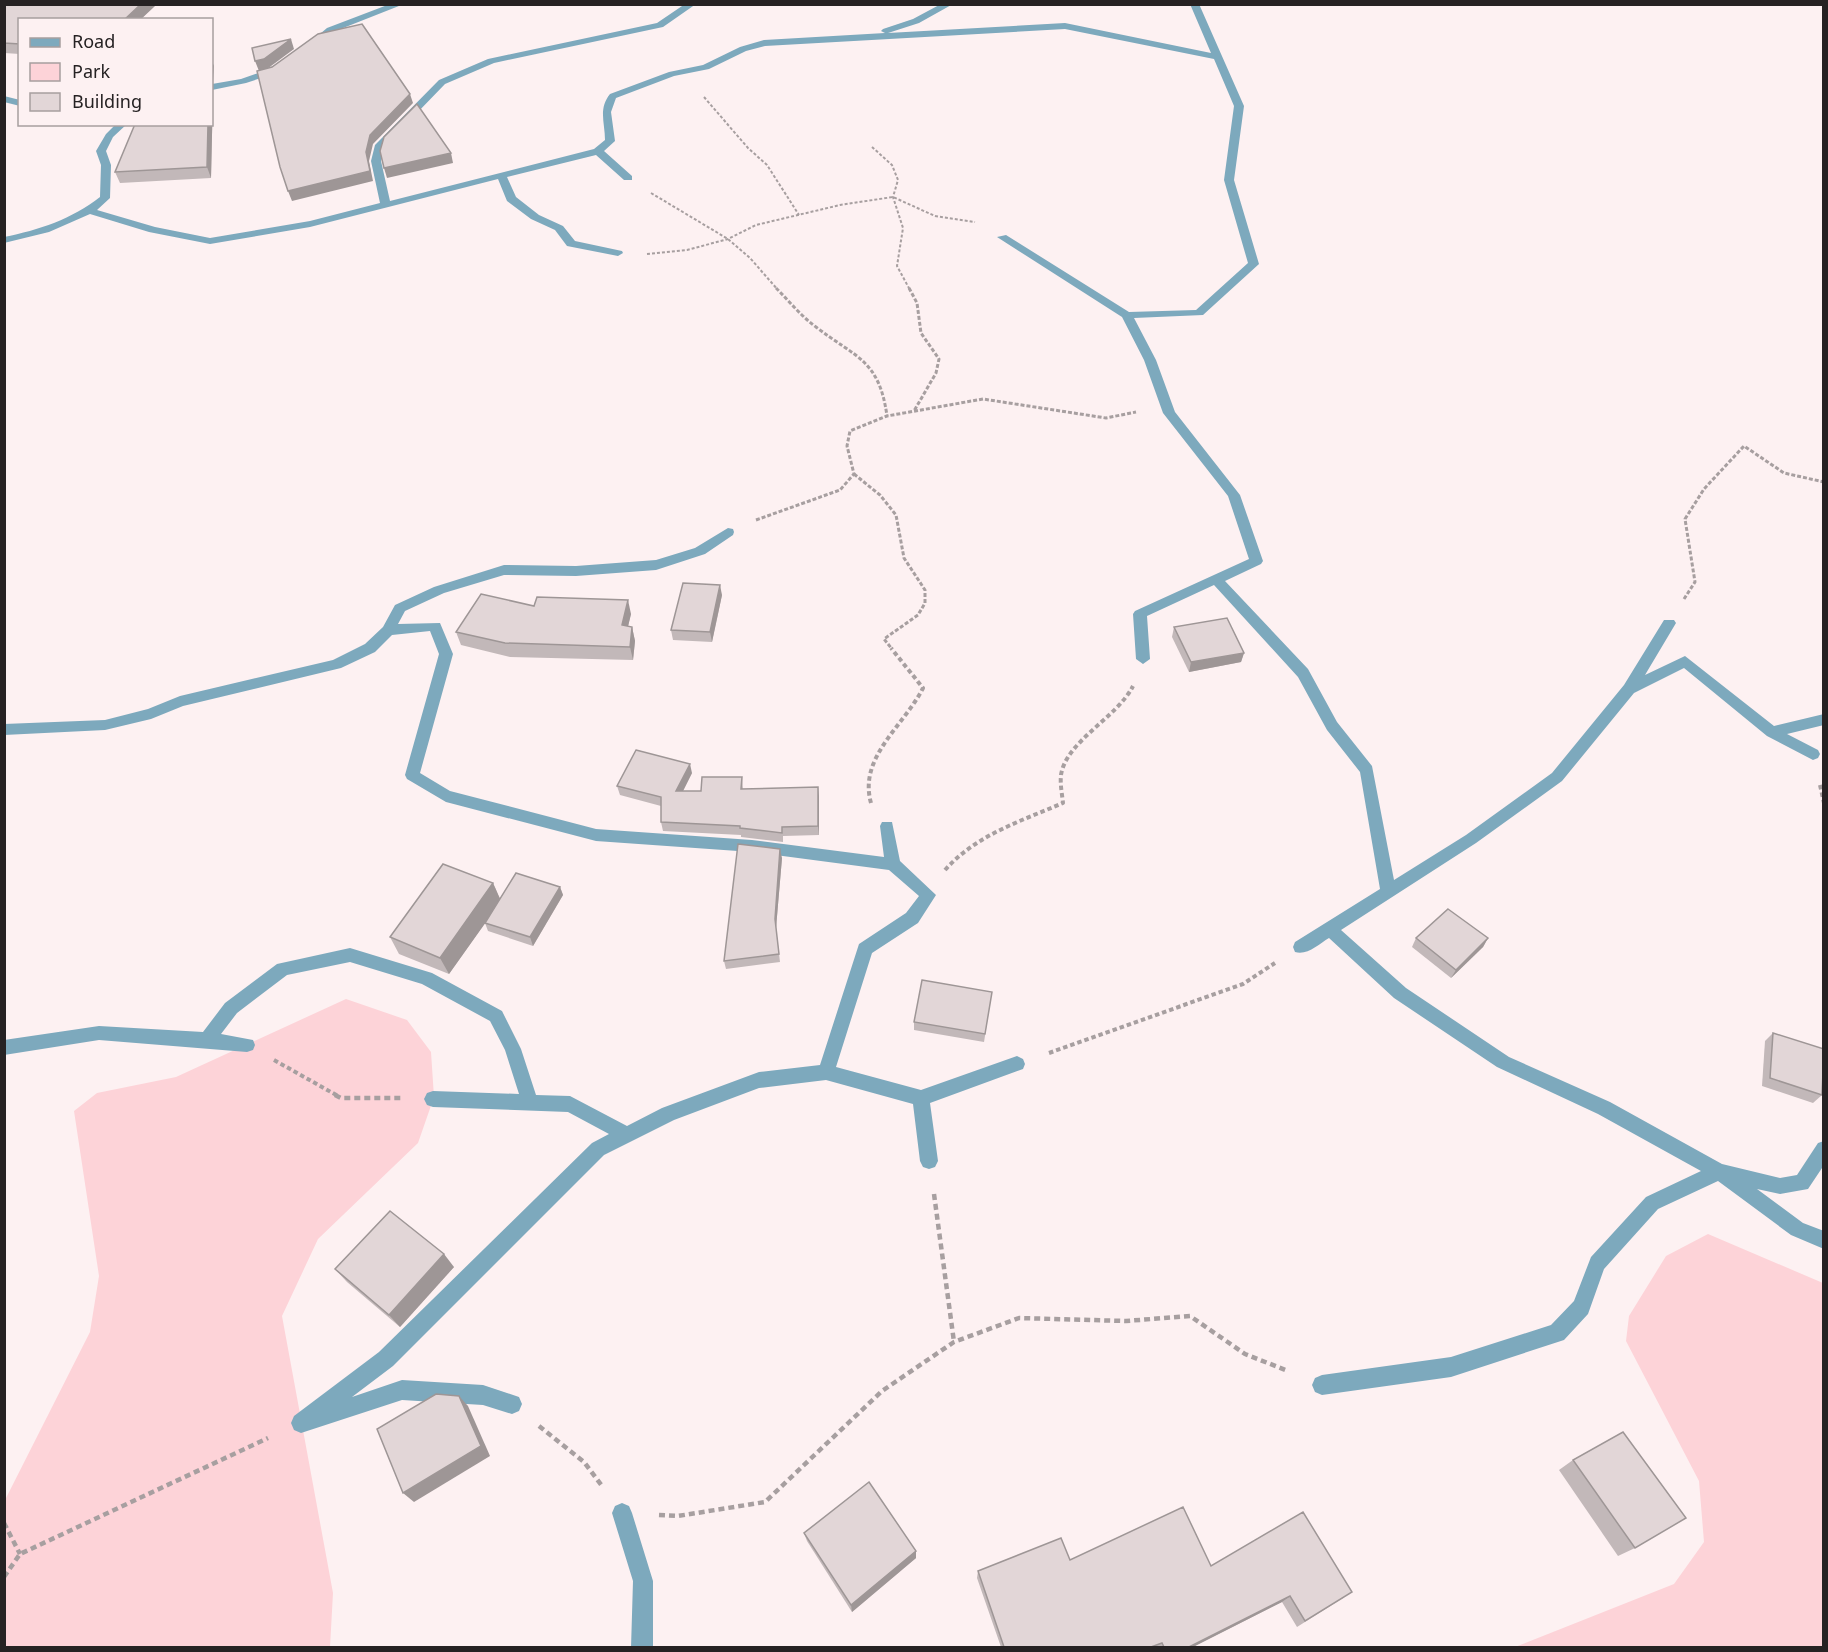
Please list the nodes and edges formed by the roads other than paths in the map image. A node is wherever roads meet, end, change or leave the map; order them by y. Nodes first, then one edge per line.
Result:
1 (400, 4) edge
2 (692, 4) edge
3 (949, 4) edge
4 (1194, 4) edge
5 (864, 38) junction
6 (307, 48) edge
7 (1218, 57) junction
8 (285, 64) edge
9 (213, 87) edge
10 (120, 126) edge
11 (598, 151) junction
12 (502, 176) junction
13 (628, 178) road end
14 (386, 206) junction
15 (90, 211) junction
16 (1002, 237) road end
17 (4, 240) edge
18 (618, 253) road end
19 (1127, 315) junction
20 (728, 532) road end
21 (1216, 579) junction
22 (1669, 623) road end
23 (388, 630) junction
24 (1143, 659) road end
25 (1629, 689) junction
26 (1824, 719) edge
27 (4, 730) edge
28 (1772, 732) junction
29 (1813, 754) dead end
30 (886, 826) road end
31 (892, 864) junction
32 (1388, 892) junction
33 (1329, 928) junction
34 (1301, 947) road end
35 (207, 1040) junction
36 (247, 1045) road end
37 (4, 1048) edge
38 (1017, 1064) road end
39 (826, 1072) junction
40 (921, 1098) junction
41 (433, 1099) road end
42 (531, 1102) junction
43 (627, 1135) junction
44 (1824, 1149) edge
45 (929, 1161) road end
46 (1719, 1172) junction
47 (1824, 1240) edge
48 (1322, 1385) road end
49 (512, 1404) road end
50 (622, 1513) road end
51 (642, 1647) edge

1 - 6 street
2 - 14 street
3 - 5 street
4 - 7 street
5 - 7 street
5 - 11 street
7 - 19 street
8 - 9 street
10 - 15 street
11 - 12 street
11 - 13 street
12 - 14 street
12 - 18 street
14 - 15 street
15 - 17 street
16 - 19 street
19 - 21 street
20 - 23 street
21 - 24 street
21 - 32 street
22 - 25 street
23 - 27 street
23 - 31 street
25 - 28 street
25 - 32 street
26 - 28 street
28 - 29 street
30 - 31 street
31 - 39 street
32 - 33 street
33 - 34 street
33 - 46 street
35 - 36 street
35 - 37 street
35 - 42 street
38 - 40 street
39 - 40 street
39 - 43 street
40 - 45 street
41 - 42 street
42 - 43 street
43 - 49 street
44 - 46 street
46 - 47 street
46 - 48 street
50 - 51 street

